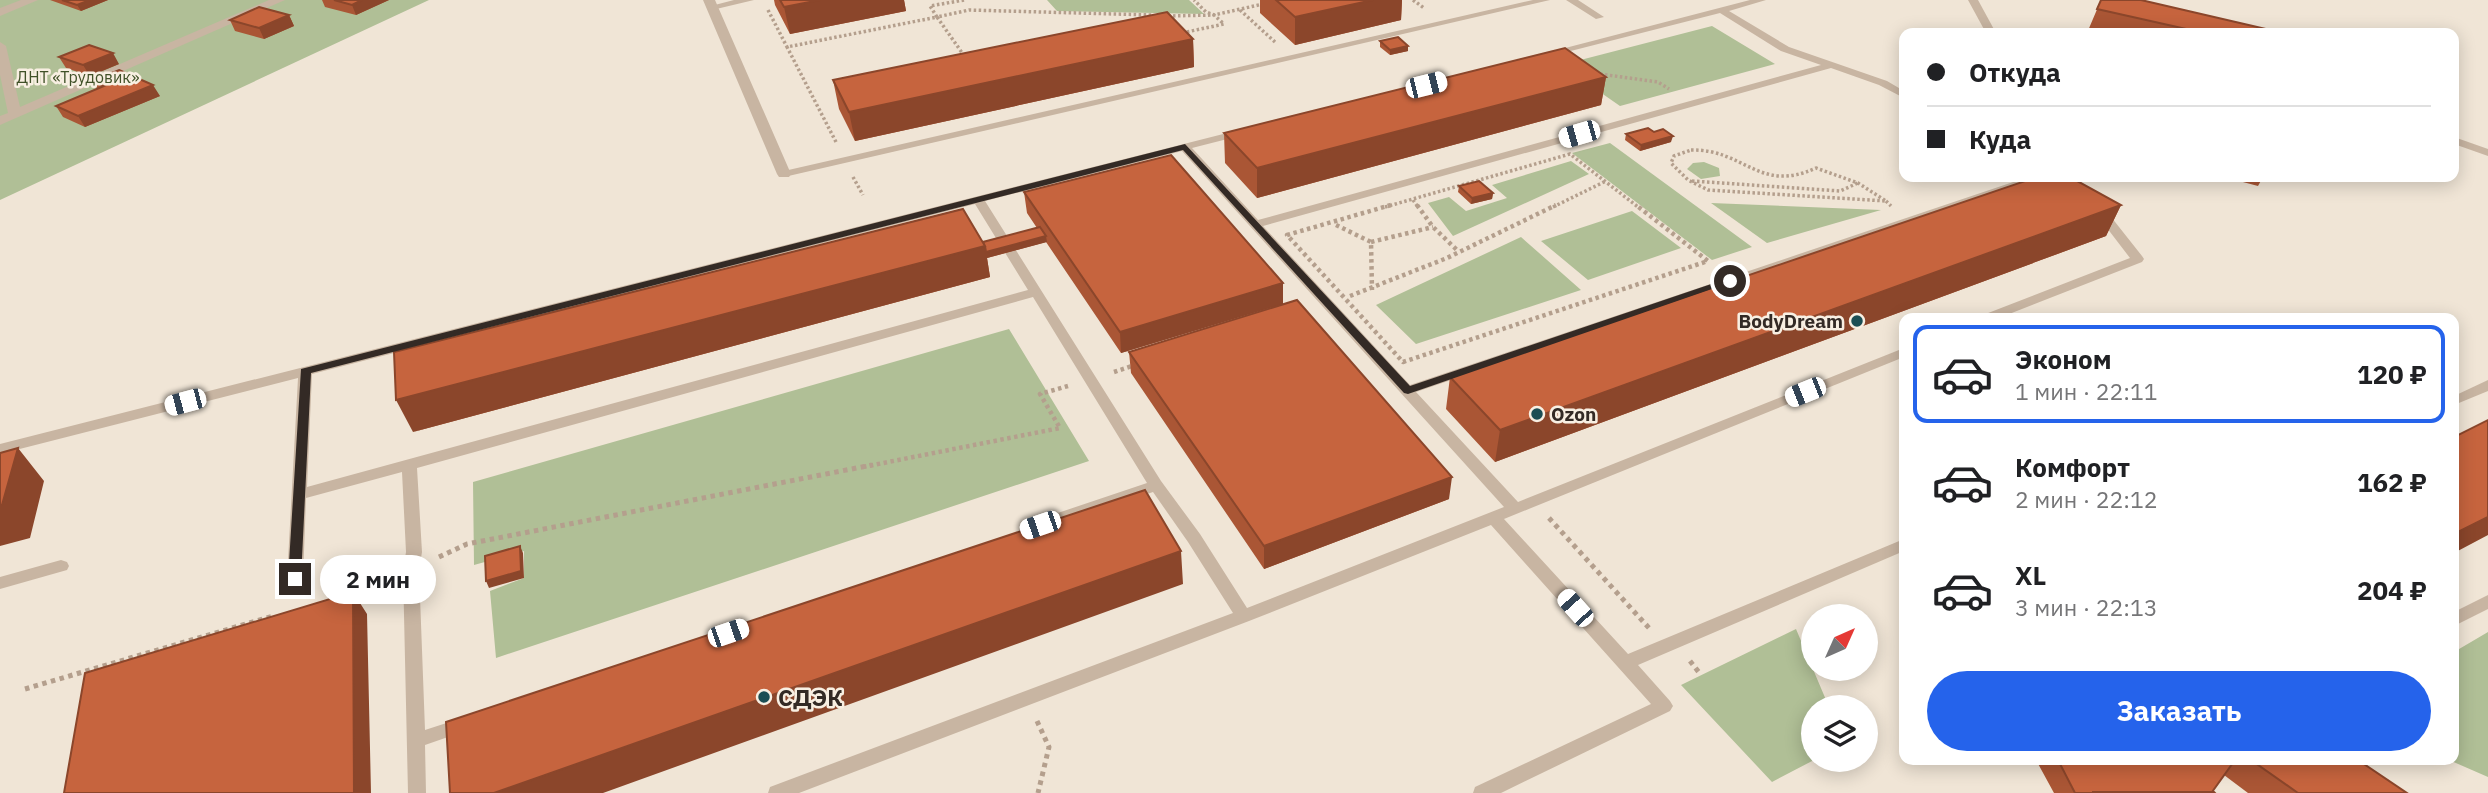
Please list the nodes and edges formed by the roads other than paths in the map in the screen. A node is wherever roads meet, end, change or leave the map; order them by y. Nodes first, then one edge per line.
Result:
1 (32, 0) edge
2 (279, 0) edge
3 (749, 0) edge
4 (1545, 0) edge
5 (1588, 0) edge
6 (1761, 0) edge
7 (1973, 0) edge
8 (1573, 1) edge
9 (710, 4) edge
10 (1721, 10) junction
11 (0, 12) edge
12 (1599, 17) dead end
13 (1988, 28) edge
14 (0, 46) edge
15 (1533, 58) edge
16 (1831, 65) junction
17 (1899, 92) edge
18 (15, 115) junction
19 (0, 121) edge
20 (1252, 130) edge
21 (2459, 142) edge
22 (1185, 147) junction
23 (2488, 153) edge
24 (784, 174) joint
25 (2023, 182) edge
26 (2090, 197) edge
27 (978, 200) junction
28 (1256, 224) junction
29 (1035, 292) junction
30 (2001, 313) edge
31 (1899, 354) edge
32 (305, 371) junction
33 (2488, 385) edge
34 (1408, 390) junction
35 (2459, 399) edge
36 (0, 449) edge
37 (409, 464) junction
38 (1156, 485) junction
39 (298, 495) junction
40 (1515, 509) junction
41 (1493, 517) junction
42 (1024, 530) edge
43 (1899, 547) edge
44 (61, 566) dead end
45 (295, 579) dead end
46 (0, 583) edge
47 (2488, 601) edge
48 (1243, 616) junction
49 (2459, 617) edge
50 (1625, 663) junction
51 (482, 718) edge
52 (416, 741) junction
53 (418, 793) edge
54 (778, 793) edge
55 (1482, 793) edge

1 - 11 street
2 - 18 street
3 - 9 lane
4 - 24 lane
5 - 8 lane
6 - 10 lane
7 - 13 lane
8 - 12 lane
9 - 24 street
10 - 15 lane
10 - 16 lane
14 - 18 street
16 - 17 lane
16 - 28 lane
18 - 19 street
20 - 22 lane
21 - 23 lane
22 - 27 lane
22 - 28 lane
25 - 34 lane
26 - 30 lane
27 - 29 lane
27 - 32 lane
28 - 34 lane
29 - 37 lane
29 - 38 lane
31 - 40 lane
32 - 36 lane
32 - 39 lane
33 - 35 lane
34 - 40 lane
37 - 39 lane
37 - 52 lane
38 - 42 lane
38 - 48 lane
39 - 45 lane
40 - 41 lane
41 - 48 lane
41 - 50 lane
43 - 50 lane
44 - 46 lane
47 - 49 lane
48 - 54 lane
50 - 55 lane
51 - 52 lane
52 - 53 lane

